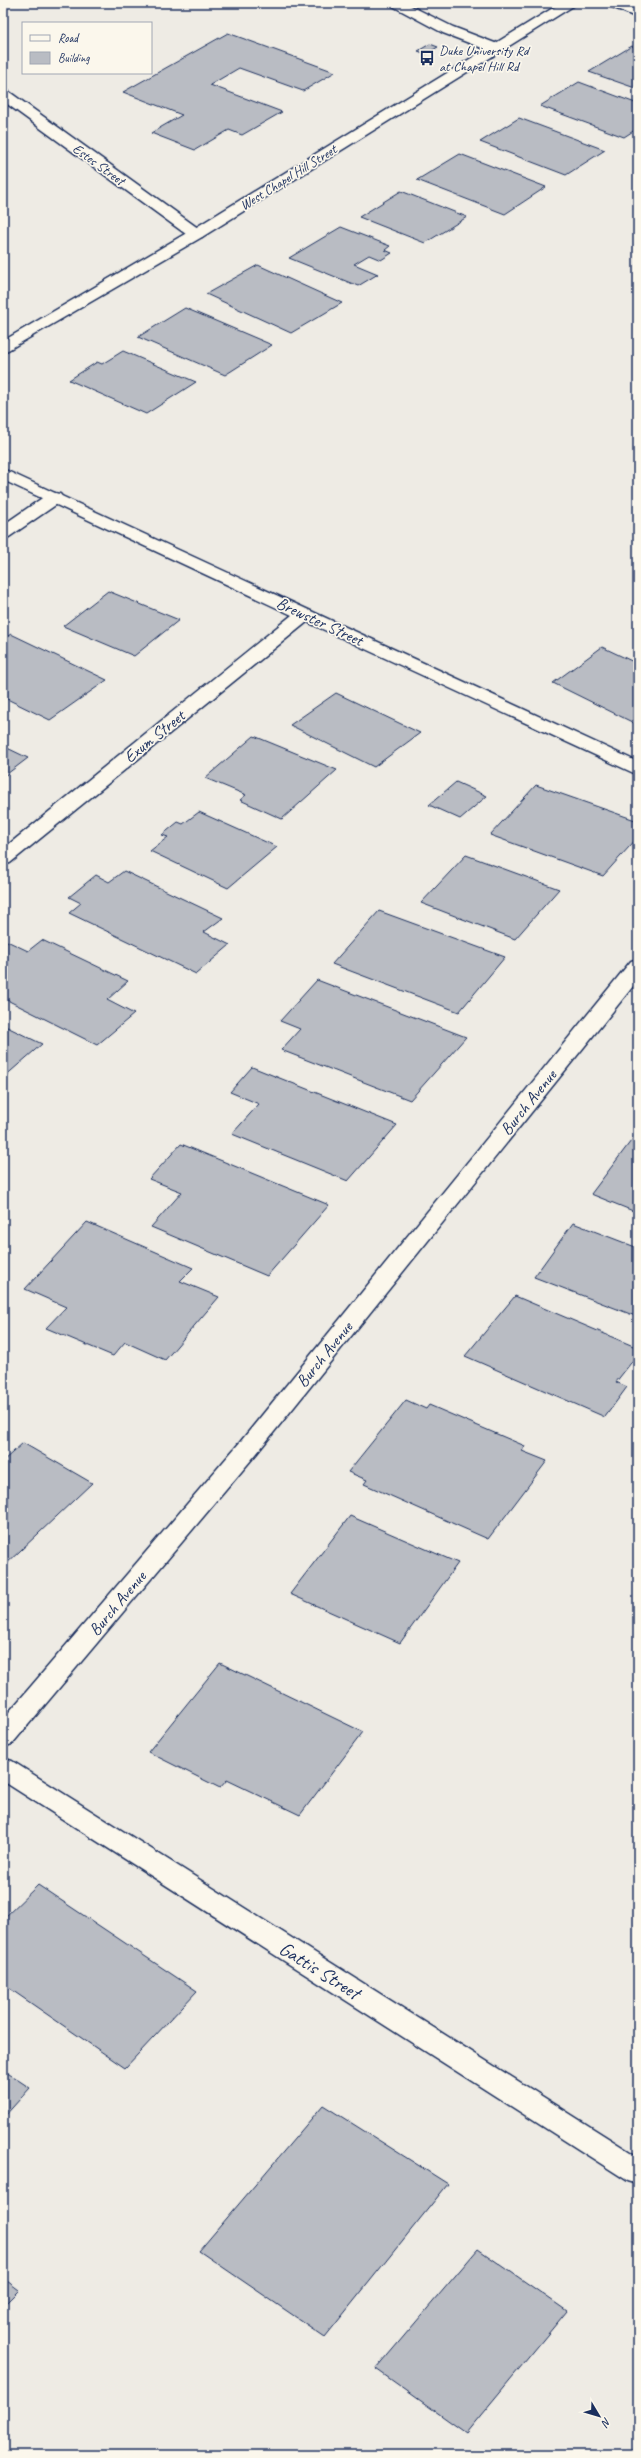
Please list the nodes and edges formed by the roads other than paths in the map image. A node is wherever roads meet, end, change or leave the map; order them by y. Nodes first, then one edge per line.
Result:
1 (394, 3) edge
2 (571, 3) edge
3 (615, 3) edge
4 (638, 14) edge
5 (495, 48) junction
6 (3, 94) edge
7 (196, 234) junction
8 (3, 348) edge
9 (3, 474) edge
10 (54, 498) junction
11 (3, 533) edge
12 (305, 614) junction
13 (638, 768) edge
14 (3, 859) edge
15 (638, 966) edge
16 (3, 1737) edge
17 (3, 1768) edge
18 (638, 2172) edge

1 - 5 street
2 - 5 street, West Chapel Hill Street
3 - 4 street
5 - 7 street, West Chapel Hill Street
6 - 7 street, Estes Street
7 - 8 street, West Chapel Hill Street
9 - 10 street, Brewster Street
10 - 11 street
10 - 12 street, Brewster Street
12 - 13 street, Brewster Street
12 - 14 street, Exum Street
15 - 16 street, Burch Avenue
17 - 18 street, Gattis Street

